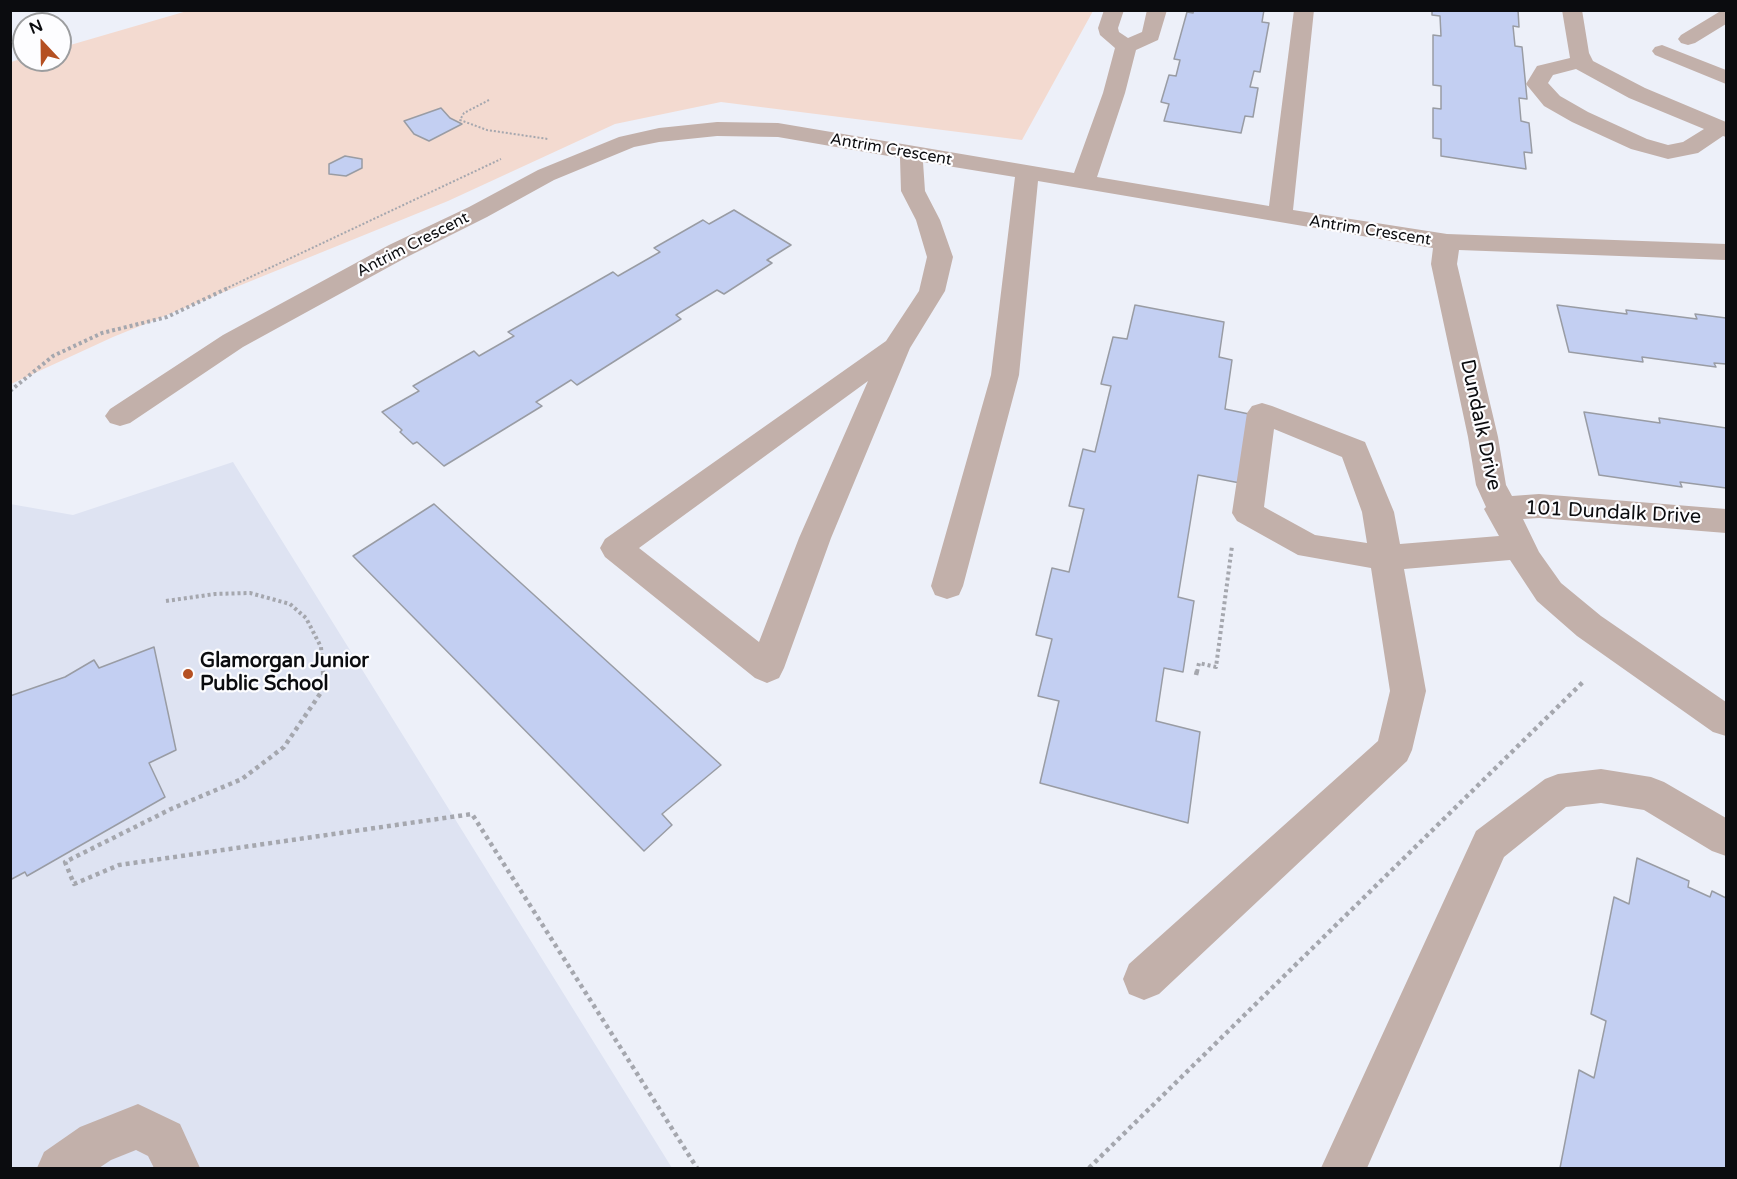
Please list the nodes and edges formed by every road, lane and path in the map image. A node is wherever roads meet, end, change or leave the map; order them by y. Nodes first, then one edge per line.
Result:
1 (1114, 10) edge
2 (1157, 10) edge
3 (1304, 10) edge
4 (1572, 10) edge
5 (1721, 23) edge
6 (1688, 39) dead end
7 (1126, 46) junction
8 (1662, 51) dead end
9 (1582, 61) junction
10 (1726, 78) edge
11 (489, 100) dead end
12 (1723, 129) edge
13 (548, 139) dead end
14 (911, 153) junction
15 (1027, 173) junction
16 (1083, 182) junction
17 (1280, 216) junction
18 (1447, 242) junction
19 (1726, 252) edge
20 (896, 348) junction
21 (120, 416) dead end
22 (1500, 509) junction
23 (1726, 520) edge
24 (1520, 547) junction
25 (1386, 558) junction
26 (947, 586) dead end
27 (166, 601) dead end
28 (1583, 682) dead end
29 (1726, 721) edge
30 (1726, 838) edge
31 (1144, 979) dead end
32 (60, 1168) edge
33 (177, 1168) edge
34 (697, 1168) edge
35 (1089, 1168) edge
36 (1344, 1168) edge

1 - 7 street
2 - 7 street
3 - 17 street
4 - 9 street
5 - 6 street
7 - 16 street
8 - 10 street
9 - 12 street
9 - 12 street
11 - 13 path
14 - 15 street, Antrim Crescent
14 - 20 street
14 - 21 street, Antrim Crescent
15 - 16 street, Antrim Crescent
15 - 26 street
16 - 17 street, Antrim Crescent
17 - 18 street, Antrim Crescent
18 - 19 street, Antrim Crescent
18 - 22 street, Dundalk Drive
20 - 20 street
22 - 23 street, 101 Dundalk Drive
22 - 24 street, Dundalk Drive
24 - 25 street
24 - 29 street, Dundalk Drive
25 - 25 street
25 - 31 street
27 - 34 path
28 - 35 path
30 - 36 street
32 - 33 street

